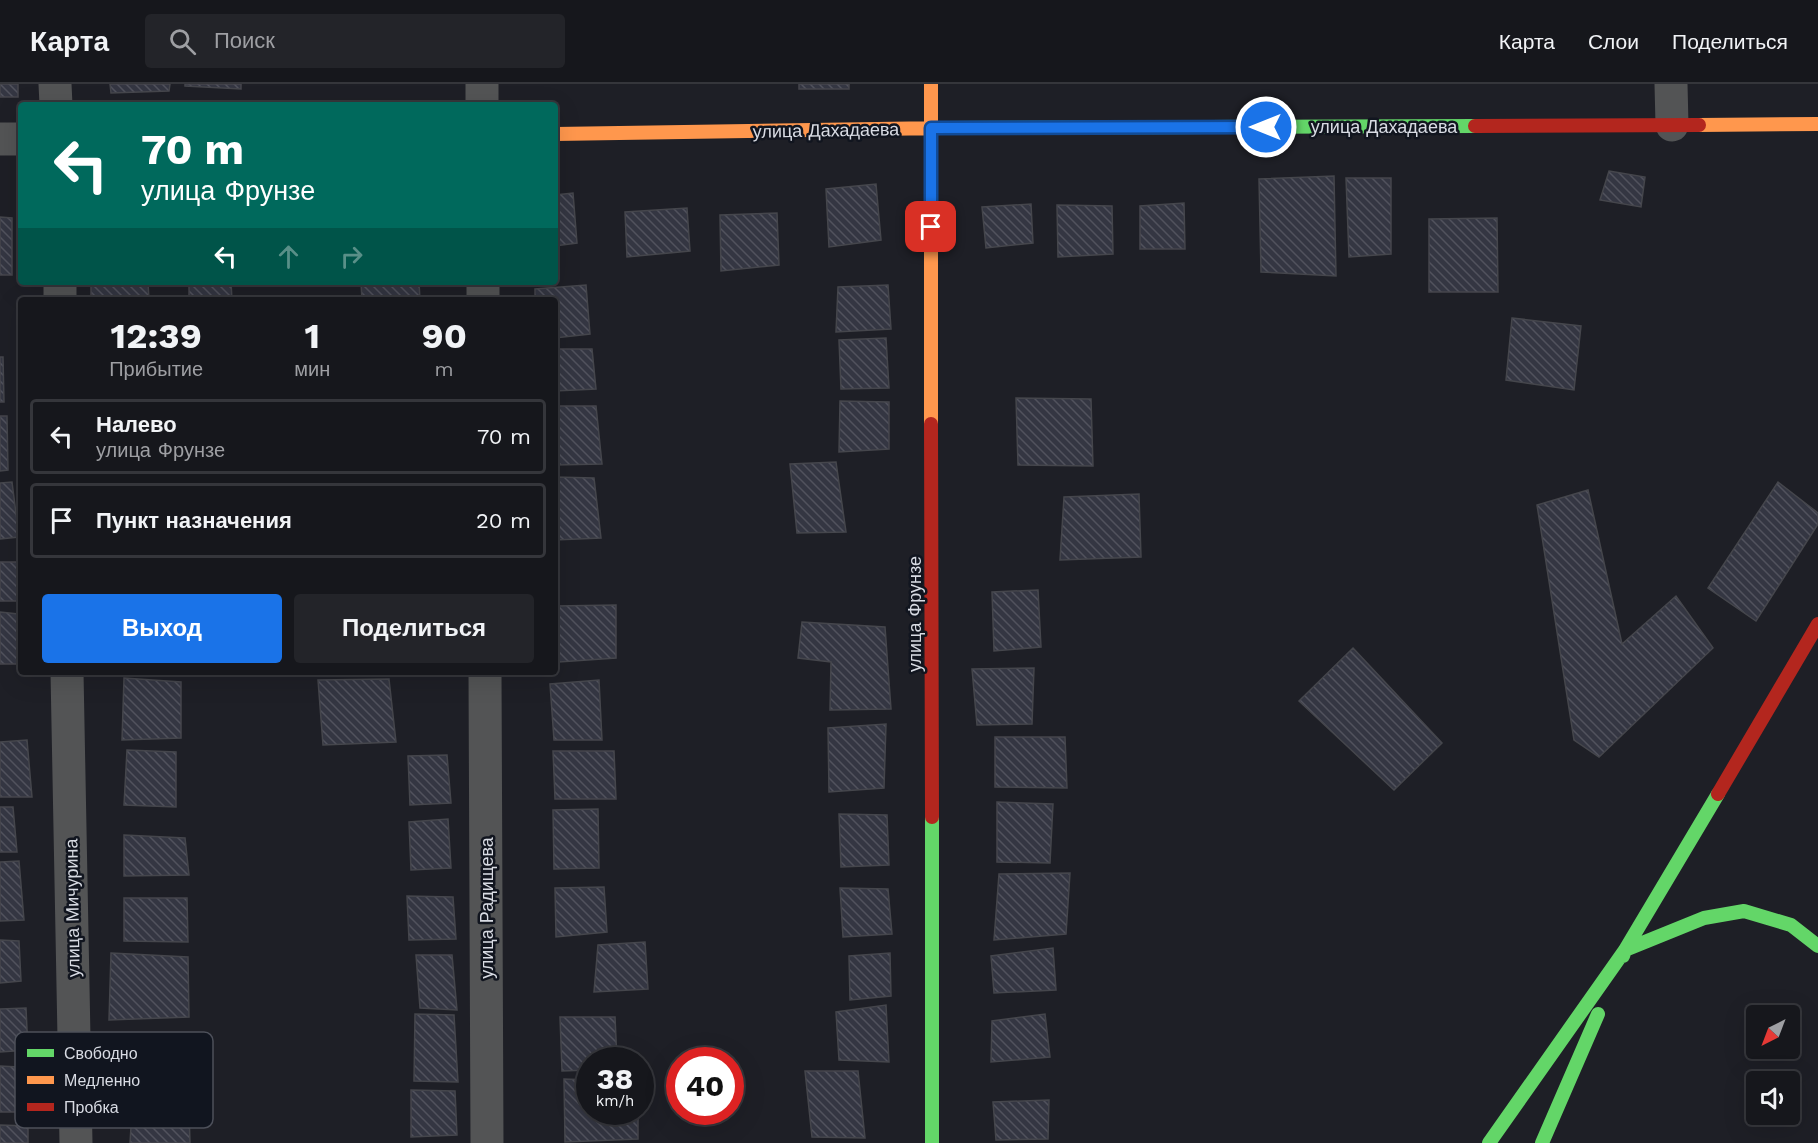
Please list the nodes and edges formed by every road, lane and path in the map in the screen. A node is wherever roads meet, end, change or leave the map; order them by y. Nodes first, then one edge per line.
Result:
1 (55, 84) edge
2 (482, 84) edge
3 (931, 84) edge
4 (1671, 84) edge
5 (56, 102) edge
6 (482, 102) edge
7 (1818, 124) edge
8 (1672, 125) junction
9 (931, 128) junction
10 (558, 134) edge
11 (0, 139) edge
12 (18, 139) edge
13 (1818, 624) edge
14 (67, 675) edge
15 (485, 675) edge
16 (1818, 945) edge
17 (1626, 950) junction
18 (74, 1032) edge
19 (76, 1128) edge
20 (76, 1143) edge
21 (487, 1143) edge
22 (932, 1143) edge
23 (1489, 1143) edge
24 (1542, 1143) edge

1 - 5 street
2 - 6 street
3 - 9 street, улица Фрунзе
4 - 8 street
7 - 8 street, улица Дахадаева
8 - 9 street, улица Дахадаева
9 - 10 street, улица Дахадаева
9 - 22 street, улица Фрунзе
11 - 12 street
13 - 17 street
14 - 18 street, улица Мичурина
15 - 21 street, улица Радищева
16 - 17 street
17 - 23 street
17 - 24 street
19 - 20 street, улица Мичурина

